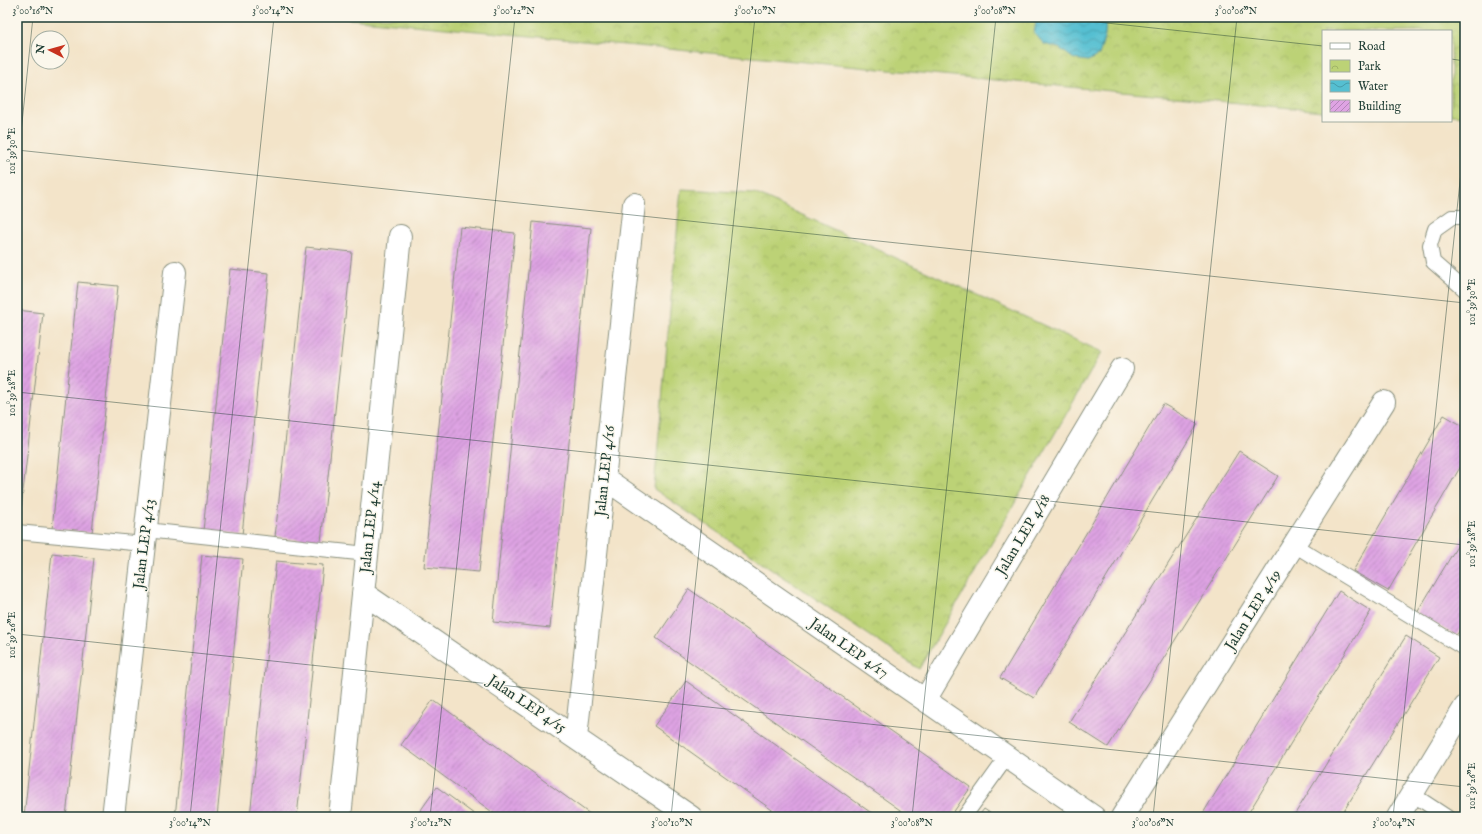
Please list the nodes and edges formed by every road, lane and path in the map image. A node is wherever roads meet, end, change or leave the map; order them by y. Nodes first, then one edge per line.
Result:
1 (634, 204) dead end
2 (1465, 217) edge
3 (400, 236) dead end
4 (175, 272) dead end
5 (1465, 290) edge
6 (1122, 369) dead end
7 (1384, 402) dead end
8 (604, 478) junction
9 (17, 532) edge
10 (145, 537) junction
11 (1294, 545) junction
12 (367, 554) junction
13 (363, 593) junction
14 (1465, 649) edge
15 (925, 700) junction
16 (1465, 707) edge
17 (576, 738) junction
18 (1007, 757) junction
19 (1412, 794) junction
20 (112, 817) edge
21 (340, 817) edge
22 (691, 817) edge
23 (964, 817) edge
24 (1094, 817) edge
25 (1122, 817) edge
26 (1398, 817) edge
27 (1447, 817) edge

1 - 8 street, Jalan LEP 4/16
2 - 5 lane
3 - 12 street, Jalan LEP 4/14
4 - 10 street, Jalan LEP 4/13
6 - 15 street, Jalan LEP 4/18
7 - 11 street, Jalan LEP 4/19
8 - 15 street, Jalan LEP 4/17
8 - 17 street, Jalan LEP 4/16
9 - 10 lane
10 - 12 lane
10 - 20 street, Jalan LEP 4/13
11 - 14 lane
11 - 25 street, Jalan LEP 4/19
12 - 13 street, Jalan LEP 4/14
13 - 17 street, Jalan LEP 4/15
13 - 21 street, Jalan LEP 4/14
15 - 18 street, Jalan LEP 4/17
16 - 19 street
17 - 22 street, Jalan LEP 4/15
18 - 23 lane
18 - 24 street, Jalan LEP 4/17
19 - 26 street
19 - 27 lane

